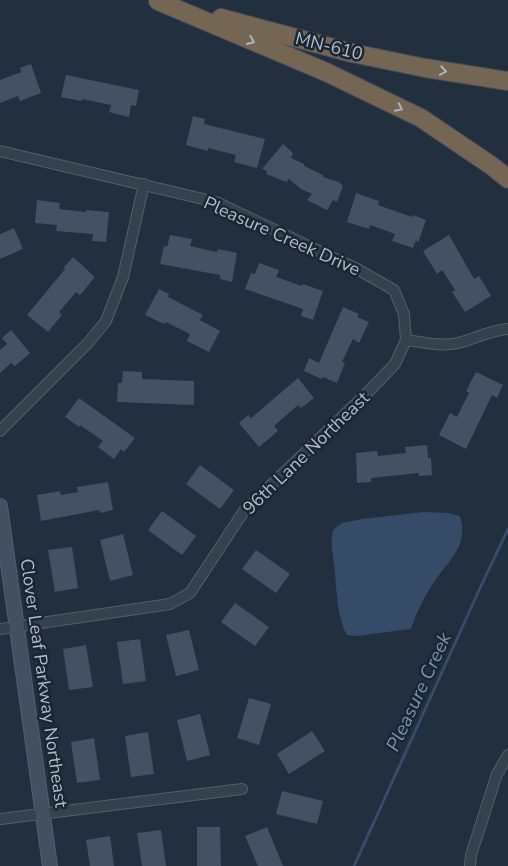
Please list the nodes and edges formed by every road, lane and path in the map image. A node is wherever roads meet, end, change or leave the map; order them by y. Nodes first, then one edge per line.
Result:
1 (155, 1) edge
2 (508, 81) edge
3 (0, 151) edge
4 (508, 179) edge
5 (144, 184) junction
6 (508, 329) edge
7 (406, 340) junction
8 (0, 431) edge
9 (0, 506) edge
10 (17, 626) junction
11 (0, 629) edge
12 (508, 755) edge
13 (242, 789) dead end
14 (43, 814) junction
15 (0, 819) edge
16 (50, 866) edge
17 (470, 866) edge

1 -> 2 highway, MN-610
1 -> 4 highway
3 - 5 street, Pleasure Creek Drive
5 - 7 street, Pleasure Creek Drive
5 - 8 street
6 - 7 street
7 - 10 street, 96th Lane Northeast
9 - 10 street, Clover Leaf Parkway Northeast
10 - 11 street, 96th Lane Northeast
10 - 14 street, Clover Leaf Parkway Northeast
12 - 17 street
13 - 14 street
14 - 15 street
14 - 16 street, Clover Leaf Parkway Northeast

